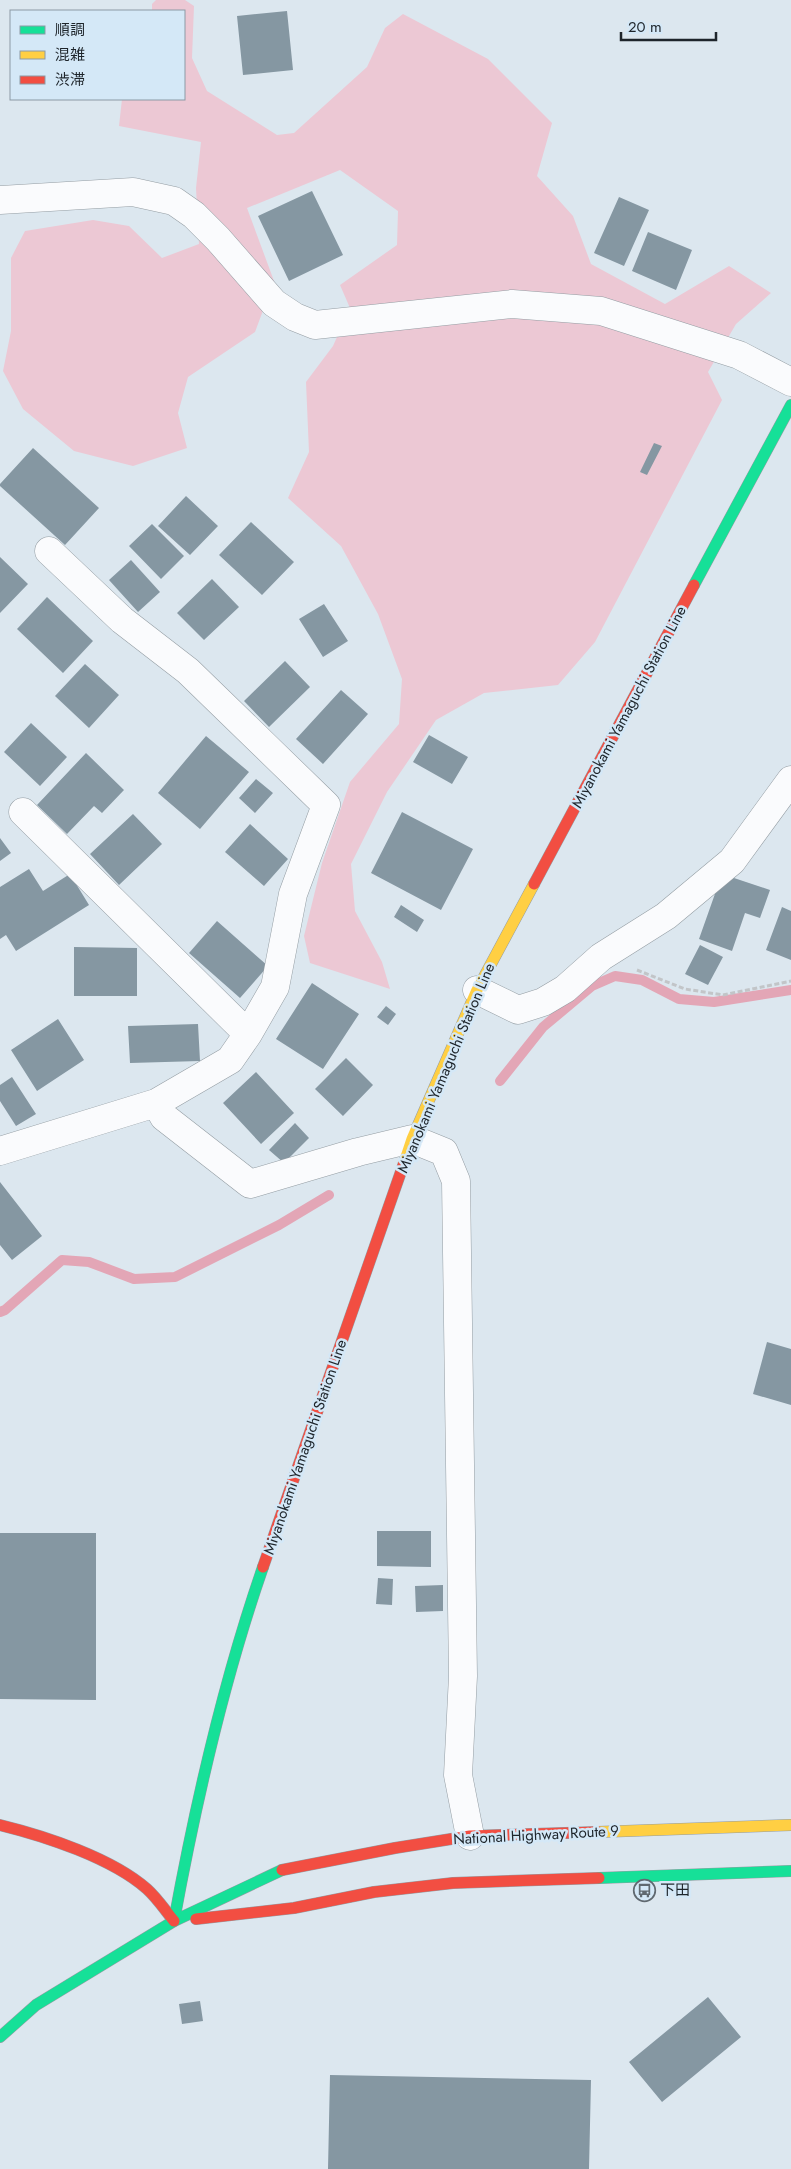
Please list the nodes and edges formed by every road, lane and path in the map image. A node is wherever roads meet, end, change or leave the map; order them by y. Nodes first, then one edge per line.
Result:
1 (0, 200) edge
2 (791, 382) edge
3 (791, 405) edge
4 (49, 552) dead end
5 (791, 780) edge
6 (23, 812) dead end
7 (601, 956) junction
8 (791, 981) edge
9 (477, 990) junction
10 (248, 1034) junction
11 (156, 1102) junction
12 (412, 1139) junction
13 (0, 1151) edge
14 (0, 1825) edge
15 (791, 1825) edge
16 (470, 1836) junction
17 (791, 1871) edge
18 (174, 1921) junction
19 (0, 2037) edge

1 - 2 street
3 - 9 main road, Miyanokami Yamaguchi Station Line
4 - 10 street
5 - 7 street
6 - 10 street
7 - 8 path
7 - 9 street
9 - 12 main road, Miyanokami Yamaguchi Station Line
10 - 11 street
11 - 12 street
11 - 13 street
12 - 16 street
12 - 18 main road, Miyanokami Yamaguchi Station Line
14 - 18 main road
15 - 16 main road, National Highway Route 9
16 - 18 main road, National Highway Route 9
17 - 18 main road, National Highway Route 9
18 - 19 main road, National Highway Route 9

